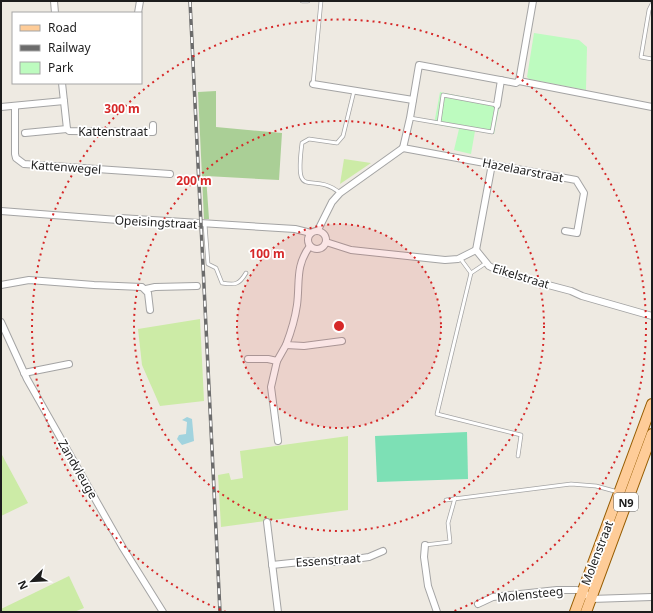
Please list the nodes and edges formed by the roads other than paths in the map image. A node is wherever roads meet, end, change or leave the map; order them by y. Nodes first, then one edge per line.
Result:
1 (54, 1) edge
2 (140, 1) edge
3 (302, 1) edge
4 (308, 1) edge
5 (321, 1) edge
6 (533, 1) edge
7 (652, 4) edge
8 (56, 12) edge
9 (138, 12) edge
10 (652, 59) edge
11 (502, 80) junction
12 (519, 81) junction
13 (62, 84) edge
14 (313, 84) joint
15 (354, 91) junction
16 (414, 100) junction
17 (64, 101) junction
18 (497, 105) junction
19 (15, 106) junction
20 (1, 107) edge
21 (652, 107) edge
22 (410, 118) junction
23 (439, 123) junction
24 (153, 125) dead end
25 (67, 129) junction
26 (25, 133) dead end
27 (403, 148) junction
28 (492, 164) junction
29 (170, 174) dead end
30 (340, 193) junction
31 (1, 211) edge
32 (205, 224) junction
33 (318, 230) junction
34 (566, 231) dead end
35 (311, 233) junction
36 (326, 242) junction
37 (310, 246) junction
38 (476, 250) junction
39 (460, 258) junction
40 (486, 263) junction
41 (246, 272) dead end
42 (470, 273) junction
43 (1, 285) edge
44 (197, 286) dead end
45 (146, 289) junction
46 (150, 310) dead end
47 (652, 316) edge
48 (1, 322) edge
49 (342, 342) dead end
50 (286, 344) junction
51 (248, 359) dead end
52 (277, 361) junction
53 (69, 364) dead end
54 (24, 373) junction
55 (652, 404) edge
56 (652, 434) edge
57 (278, 441) dead end
58 (518, 456) dead end
59 (620, 492) junction
60 (455, 498) junction
61 (446, 500) dead end
62 (267, 522) dead end
63 (425, 545) joint
64 (383, 551) dead end
65 (272, 565) junction
66 (583, 592) junction
67 (652, 597) edge
68 (591, 599) junction
69 (478, 604) dead end
70 (163, 612) edge
71 (278, 612) edge
72 (437, 612) edge
73 (575, 612) edge
74 (586, 612) edge

1 - 8 street
2 - 9 street
3 - 4 lane
5 - 14 lane
6 - 12 street
7 - 10 lane
11 - 12 street
11 - 16 street
11 - 18 street
12 - 21 street
13 - 17 street, Kattenstraat
14 - 15 street
15 - 16 street
15 - 30 lane
16 - 22 street
17 - 19 street
17 - 25 street, Kattenstraat
18 - 23 lane
18 - 23 lane
19 - 20 street
19 - 29 street, Kattenwegel
22 - 23 lane
22 - 27 street
24 - 25 street, Kattenstraat
25 - 26 street, Kattenstraat
27 - 28 street, Hazelaarstraat
27 - 30 street
28 - 34 street, Hazelaarstraat
28 - 38 street
30 - 33 street
31 - 32 street, Opeisingstraat
32 - 35 street, Opeisingstraat
32 - 41 lane
33 - 35 street
33 - 36 street
35 - 37 street
36 - 37 street
36 - 39 street
37 - 50 street
38 - 39 street
38 - 40 street, Eikelstraat
39 - 42 lane
40 - 42 lane
40 - 47 street, Eikelstraat
42 - 58 lane
43 - 45 street
44 - 45 street
45 - 46 street
48 - 54 street, Zandvleuge
49 - 50 street
50 - 52 street
51 - 52 street
52 - 57 street
53 - 54 street
54 - 70 street, Zandvleuge
55 - 59 main road, Molenstraat / N9
56 - 68 main road, Molenstraat / N9
59 - 60 lane
59 - 66 main road, Molenstraat / N9
60 - 61 lane
60 - 63 lane
62 - 65 street
63 - 72 street
64 - 65 street, Essenstraat
65 - 71 street
66 - 68 street
66 - 69 street, Molensteeg
66 - 73 main road, Molenstraat / N9
67 - 68 street
68 - 74 main road, Molenstraat / N9

